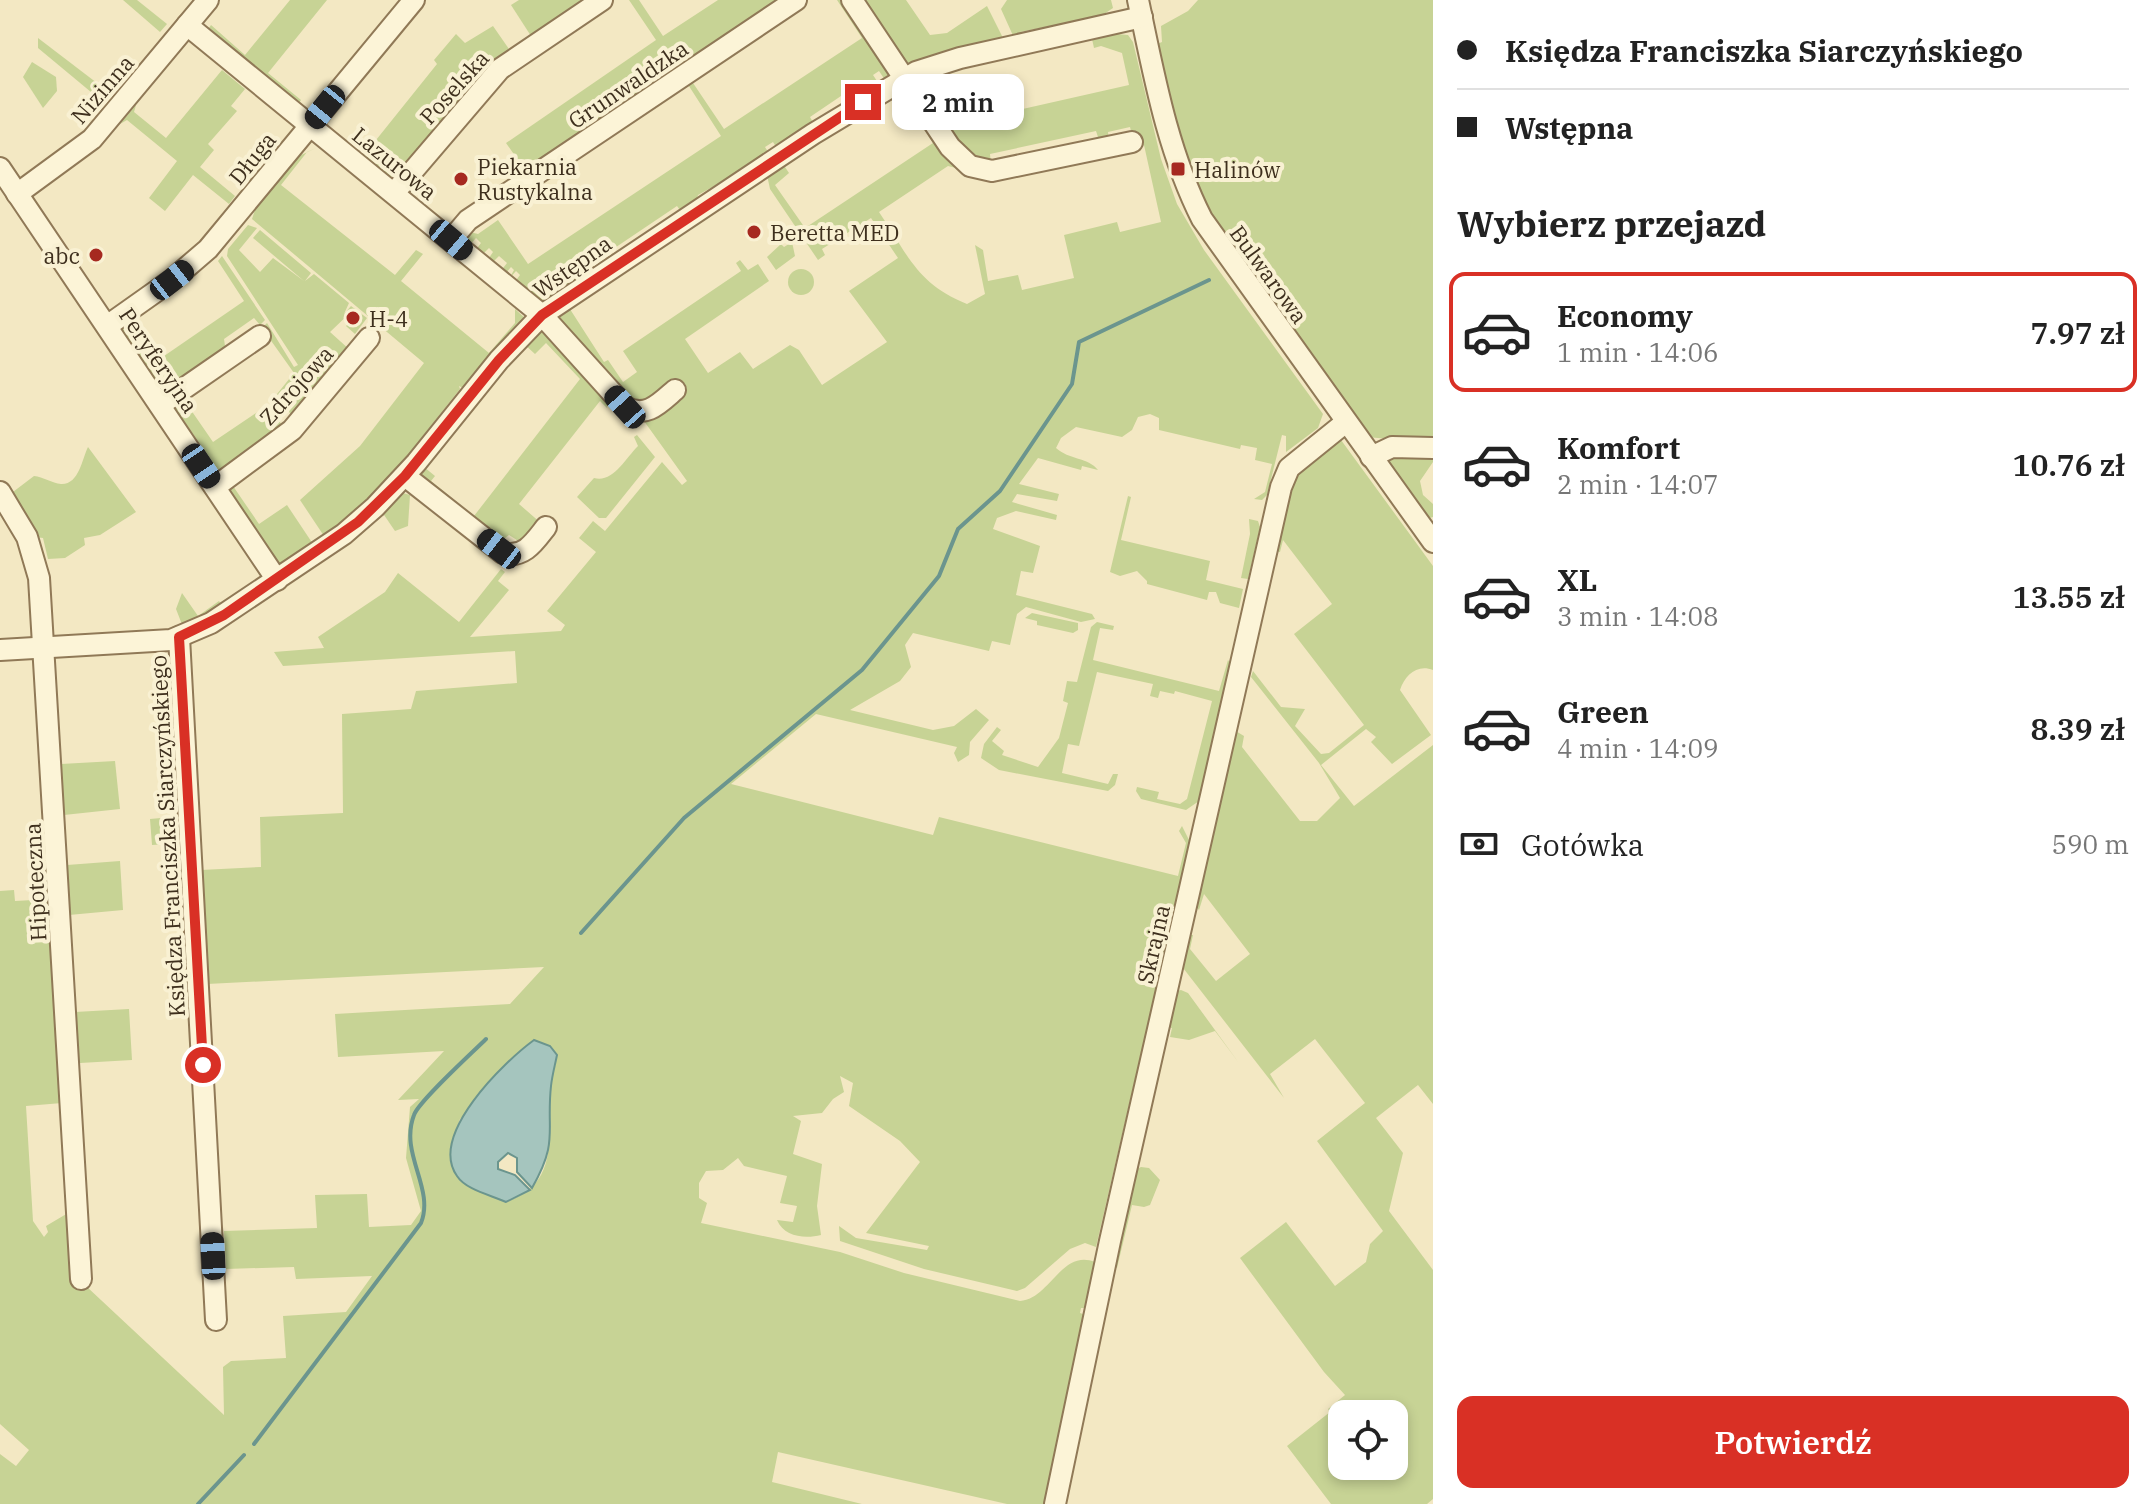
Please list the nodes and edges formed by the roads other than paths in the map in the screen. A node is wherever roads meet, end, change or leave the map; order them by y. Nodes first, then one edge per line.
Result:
1 (208, 0) edge
2 (414, 0) edge
3 (602, 0) edge
4 (796, 0) edge
5 (852, 0) edge
6 (1140, 9) edge
7 (187, 25) junction
8 (904, 77) junction
9 (310, 125) junction
10 (1132, 142) dead end
11 (0, 168) edge
12 (394, 193) junction
13 (17, 194) junction
14 (451, 240) junction
15 (542, 315) junction
16 (107, 326) junction
17 (260, 336) dead end
18 (369, 338) dead end
19 (675, 390) dead end
20 (160, 405) junction
21 (1346, 422) junction
22 (1433, 448) edge
23 (1371, 457) junction
24 (405, 476) junction
25 (215, 487) junction
26 (0, 492) edge
27 (546, 527) dead end
28 (1433, 542) edge
29 (277, 580) junction
30 (179, 637) junction
31 (44, 648) junction
32 (0, 650) edge
33 (81, 1279) dead end
34 (216, 1320) dead end
35 (1055, 1504) edge

1 - 7 street, Nizinna
2 - 9 street, Długa
3 - 12 street, Poselska
4 - 14 street, Grunwaldzka
5 - 8 street
6 - 8 street, Wstępna
6 - 21 street, Bulwarowa
7 - 9 street, Lazurowa
7 - 13 street, Nizinna
8 - 10 street
8 - 15 street, Wstępna
9 - 12 street, Lazurowa
9 - 16 street, Długa
11 - 13 street, Peryferyjna
12 - 14 street, Lazurowa
13 - 16 street, Peryferyjna
14 - 15 street, Lazurowa
15 - 19 street, Lazurowa
15 - 24 street, Wstępna
16 - 20 street, Peryferyjna
17 - 20 street
18 - 25 street, Zdrojowa
20 - 25 street, Peryferyjna
21 - 23 street, Bulwarowa
21 - 35 street, Skrajna
22 - 23 street
23 - 28 street, Bulwarowa
24 - 27 street
24 - 29 street, Wstępna
25 - 29 street, Peryferyjna
26 - 31 street, Hipoteczna
29 - 30 street, Wstępna
30 - 31 street, Wstępna
30 - 34 street, Księdza Franciszka Siarczyńskiego
31 - 32 street, Wstępna
31 - 33 street, Hipoteczna

